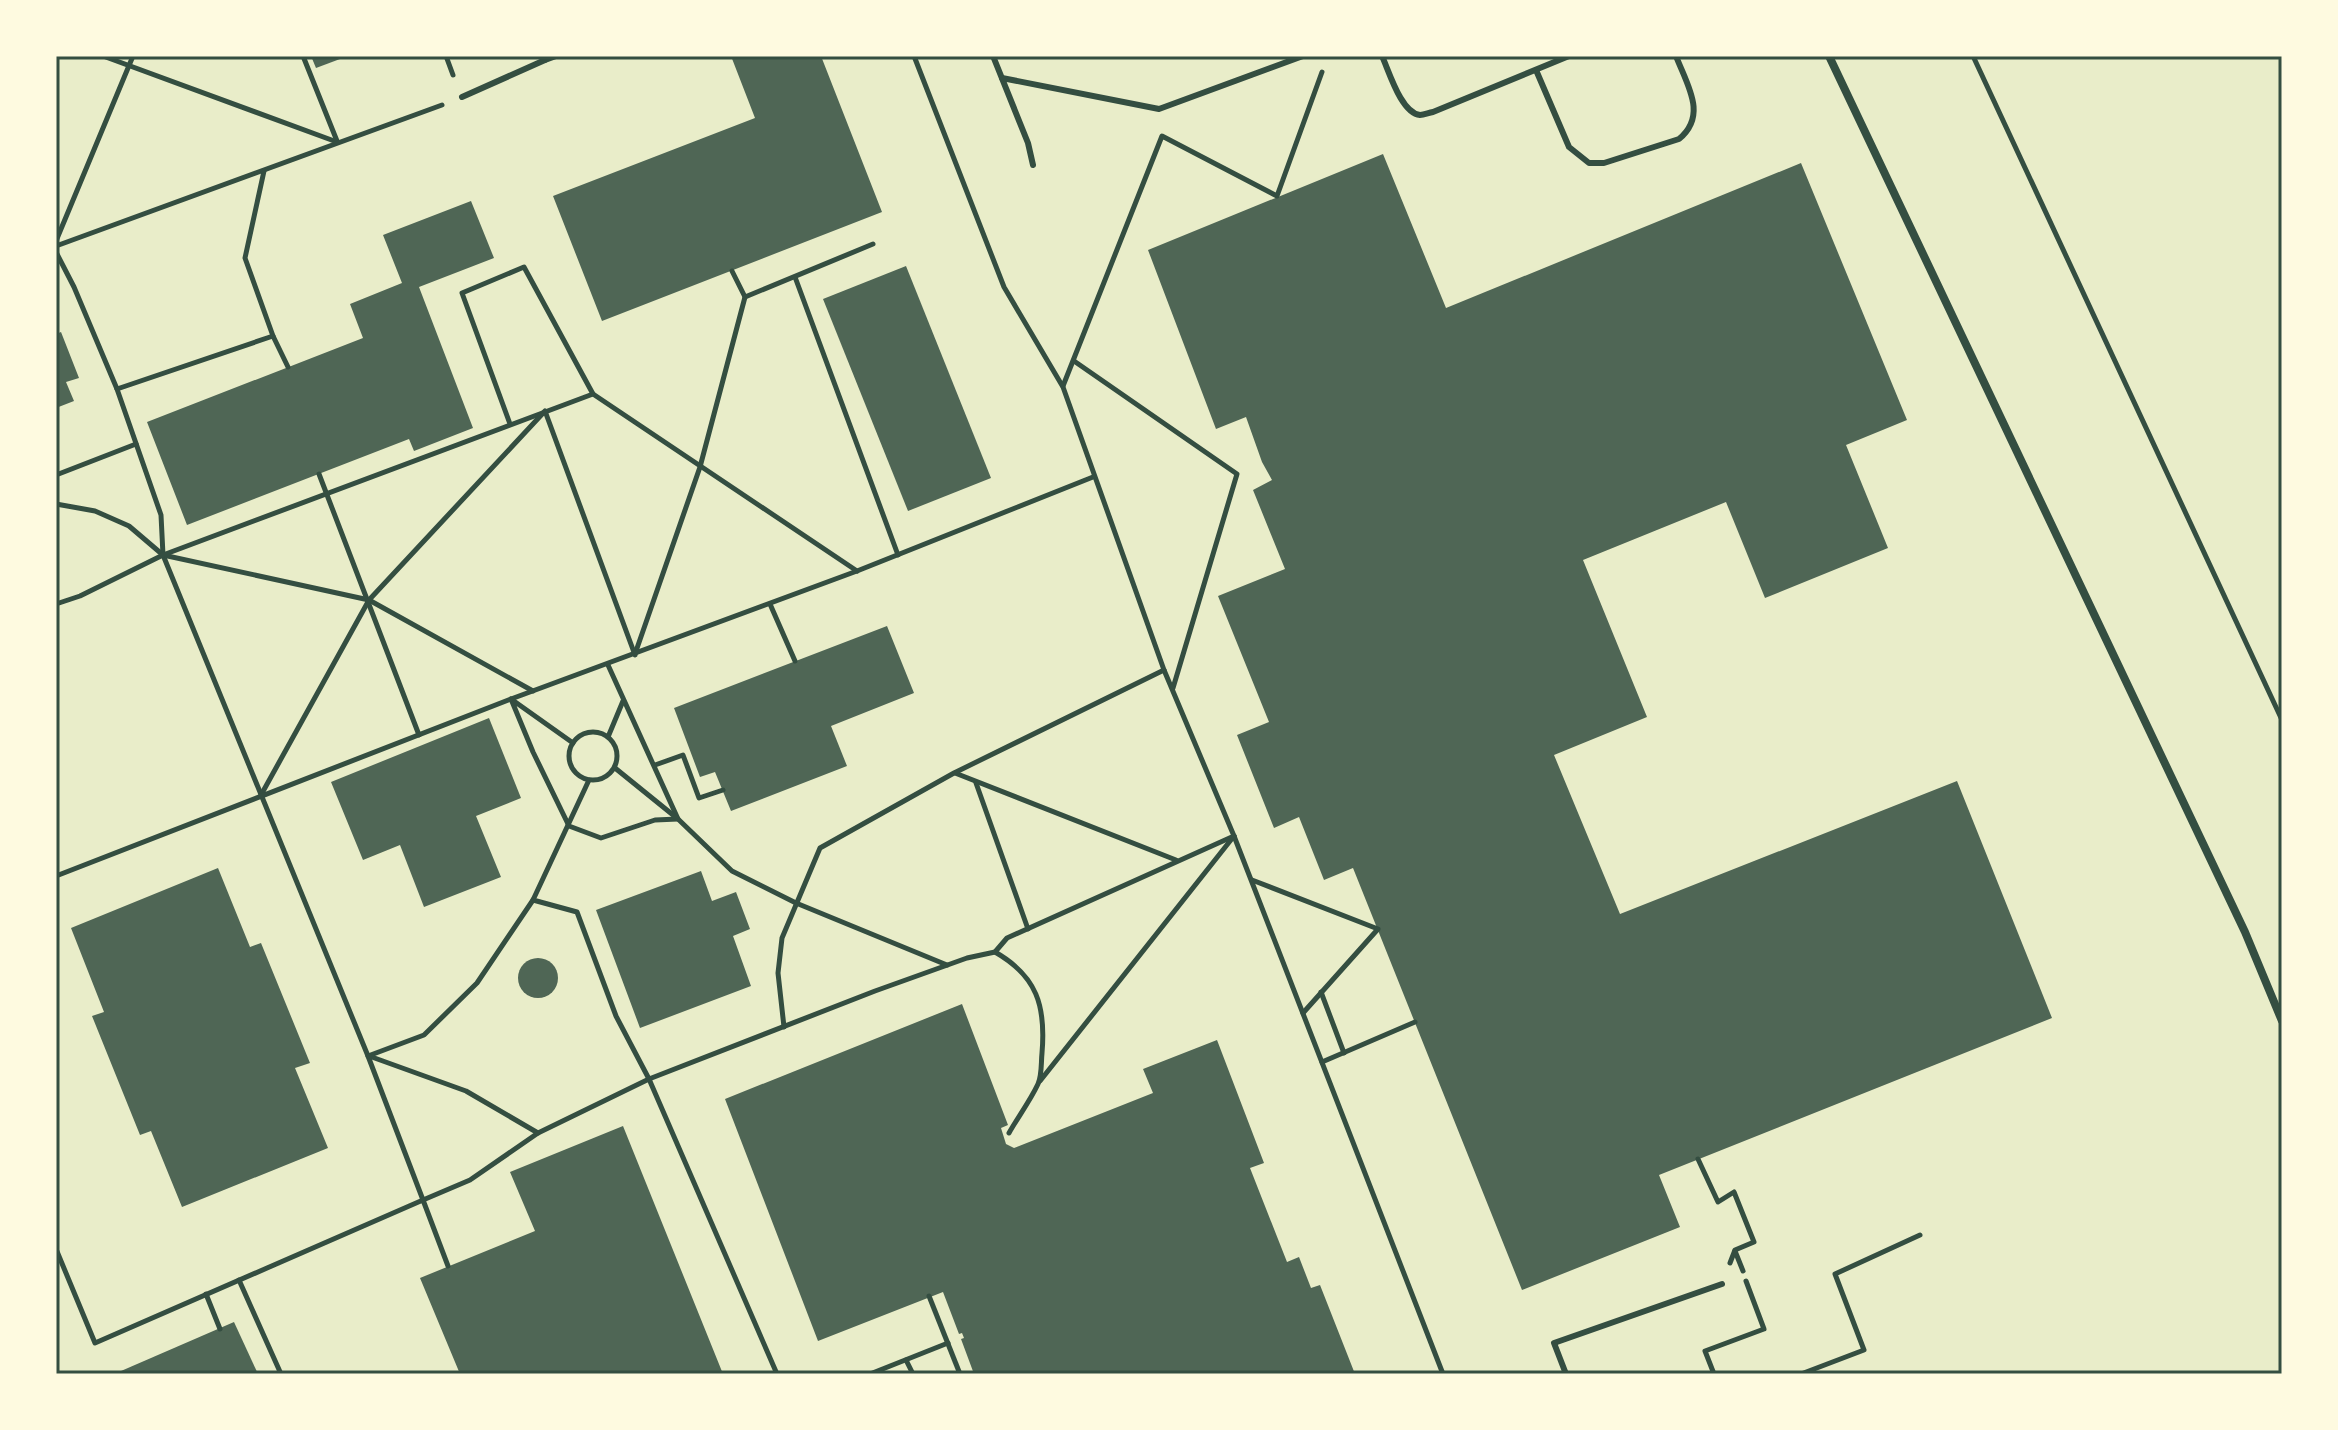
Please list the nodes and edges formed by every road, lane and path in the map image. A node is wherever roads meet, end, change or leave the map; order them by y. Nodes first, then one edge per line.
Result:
1 (103, 56) edge
2 (133, 56) edge
3 (303, 56) edge
4 (556, 56) edge
5 (914, 56) edge
6 (993, 56) edge
7 (1303, 56) edge
8 (1382, 56) edge
9 (1569, 56) edge
10 (1676, 56) edge
11 (1829, 56) edge
12 (1973, 56) edge
13 (544, 58) edge
14 (128, 67) junction
15 (1322, 70) dead end
16 (1536, 70) junction
17 (1002, 78) junction
18 (462, 97) joint
19 (337, 142) junction
20 (1033, 165) dead end
21 (264, 170) junction
22 (873, 244) dead end
23 (56, 246) edge
24 (732, 271) dead end
25 (795, 277) junction
26 (745, 297) junction
27 (273, 336) junction
28 (1074, 361) junction
29 (288, 367) dead end
30 (1063, 387) junction
31 (117, 389) junction
32 (593, 394) junction
33 (545, 411) junction
34 (510, 424) junction
35 (136, 444) junction
36 (700, 467) junction
37 (319, 474) dead end
38 (56, 475) edge
39 (1093, 477) junction
40 (327, 494) junction
41 (56, 504) edge
42 (163, 555) junction
43 (898, 555) junction
44 (857, 571) junction
45 (369, 600) junction
46 (56, 604) edge
47 (770, 604) junction
48 (635, 655) junction
49 (795, 661) dead end
50 (608, 665) junction
51 (1164, 670) junction
52 (1172, 689) junction
53 (534, 691) junction
54 (511, 699) junction
55 (623, 701) junction
56 (2282, 720) edge
57 (419, 735) junction
58 (608, 737) junction
59 (573, 743) junction
60 (655, 765) junction
61 (615, 768) junction
62 (954, 773) junction
63 (589, 780) junction
64 (976, 782) junction
65 (723, 790) dead end
66 (261, 796) junction
67 (678, 819) junction
68 (569, 826) junction
69 (1234, 836) junction
70 (1177, 861) junction
71 (56, 876) edge
72 (1251, 879) junction
73 (533, 900) junction
74 (796, 903) junction
75 (1028, 929) junction
76 (995, 952) junction
77 (947, 965) junction
78 (1321, 992) junction
79 (1303, 1013) junction
80 (2282, 1021) edge
81 (1415, 1022) dead end
82 (784, 1027) junction
83 (1344, 1053) junction
84 (368, 1056) junction
85 (1322, 1062) junction
86 (649, 1079) junction
87 (1040, 1081) junction
88 (538, 1133) junction
89 (1009, 1133) dead end
90 (1698, 1159) dead end
91 (423, 1200) junction
92 (1920, 1235) dead end
93 (56, 1249) edge
94 (1735, 1250) junction
95 (448, 1266) dead end
96 (239, 1280) junction
97 (1722, 1284) joint
98 (206, 1294) junction
99 (929, 1296) dead end
100 (220, 1329) dead end
101 (948, 1343) junction
102 (906, 1360) junction
103 (281, 1374) edge
104 (777, 1374) edge
105 (870, 1374) edge
106 (913, 1374) edge
107 (960, 1374) edge
108 (1443, 1374) edge
109 (1566, 1374) edge
110 (1714, 1374) edge
111 (1801, 1374) edge

1 - 14 path
2 - 14 path
3 - 19 path
4 - 13 lane
5 - 30 path
6 - 17 lane
7 - 17 lane
8 - 16 lane
9 - 16 lane
10 - 16 lane
11 - 80 street
12 - 56 path
13 - 18 lane
14 - 19 path
14 - 23 path
15 - 28 path
17 - 20 lane
18 - 19 path
19 - 21 path
21 - 23 path
21 - 27 path
22 - 25 path
23 - 31 path
24 - 26 path
25 - 26 path
25 - 43 path
26 - 36 path
27 - 29 path
27 - 31 path
28 - 30 path
28 - 52 path
30 - 39 path
31 - 35 path
32 - 33 path
32 - 34 path
32 - 36 path
33 - 34 path
33 - 45 path
33 - 48 path
34 - 40 path
35 - 38 path
35 - 42 path
36 - 44 path
36 - 48 path
37 - 40 path
39 - 43 path
39 - 51 path
40 - 42 path
40 - 45 path
41 - 42 path
42 - 45 path
42 - 46 path
42 - 66 path
43 - 44 path
44 - 47 path
45 - 53 path
45 - 57 path
45 - 66 path
47 - 48 path
47 - 49 path
48 - 50 path
50 - 53 path
50 - 55 path
51 - 52 path
51 - 62 path
52 - 69 path
53 - 54 path
54 - 57 path
54 - 59 path
54 - 68 path
55 - 58 path
55 - 60 path
57 - 66 path
58 - 59 path
58 - 61 path
59 - 63 path
60 - 65 path
60 - 67 path
61 - 63 path
61 - 67 path
62 - 64 path
62 - 74 path
63 - 68 path
64 - 70 path
64 - 75 path
66 - 71 path
66 - 84 path
67 - 68 path
67 - 74 path
68 - 73 path
69 - 70 path
69 - 72 path
69 - 87 path
70 - 75 path
72 - 78 path
72 - 79 path
73 - 84 path
73 - 86 path
74 - 77 path
74 - 82 path
75 - 76 path
76 - 77 path
76 - 87 path
77 - 82 path
78 - 79 path
78 - 83 path
79 - 85 path
81 - 83 path
82 - 86 path
83 - 85 path
84 - 88 path
84 - 91 path
85 - 108 path
86 - 88 path
86 - 104 path
87 - 89 path
88 - 91 path
90 - 94 path
91 - 95 path
91 - 96 path
92 - 111 path
93 - 98 path
94 - 97 path
94 - 110 path
96 - 98 path
96 - 103 path
97 - 109 lane
98 - 100 path
99 - 101 path
101 - 102 path
101 - 107 path
102 - 105 path
102 - 106 path

